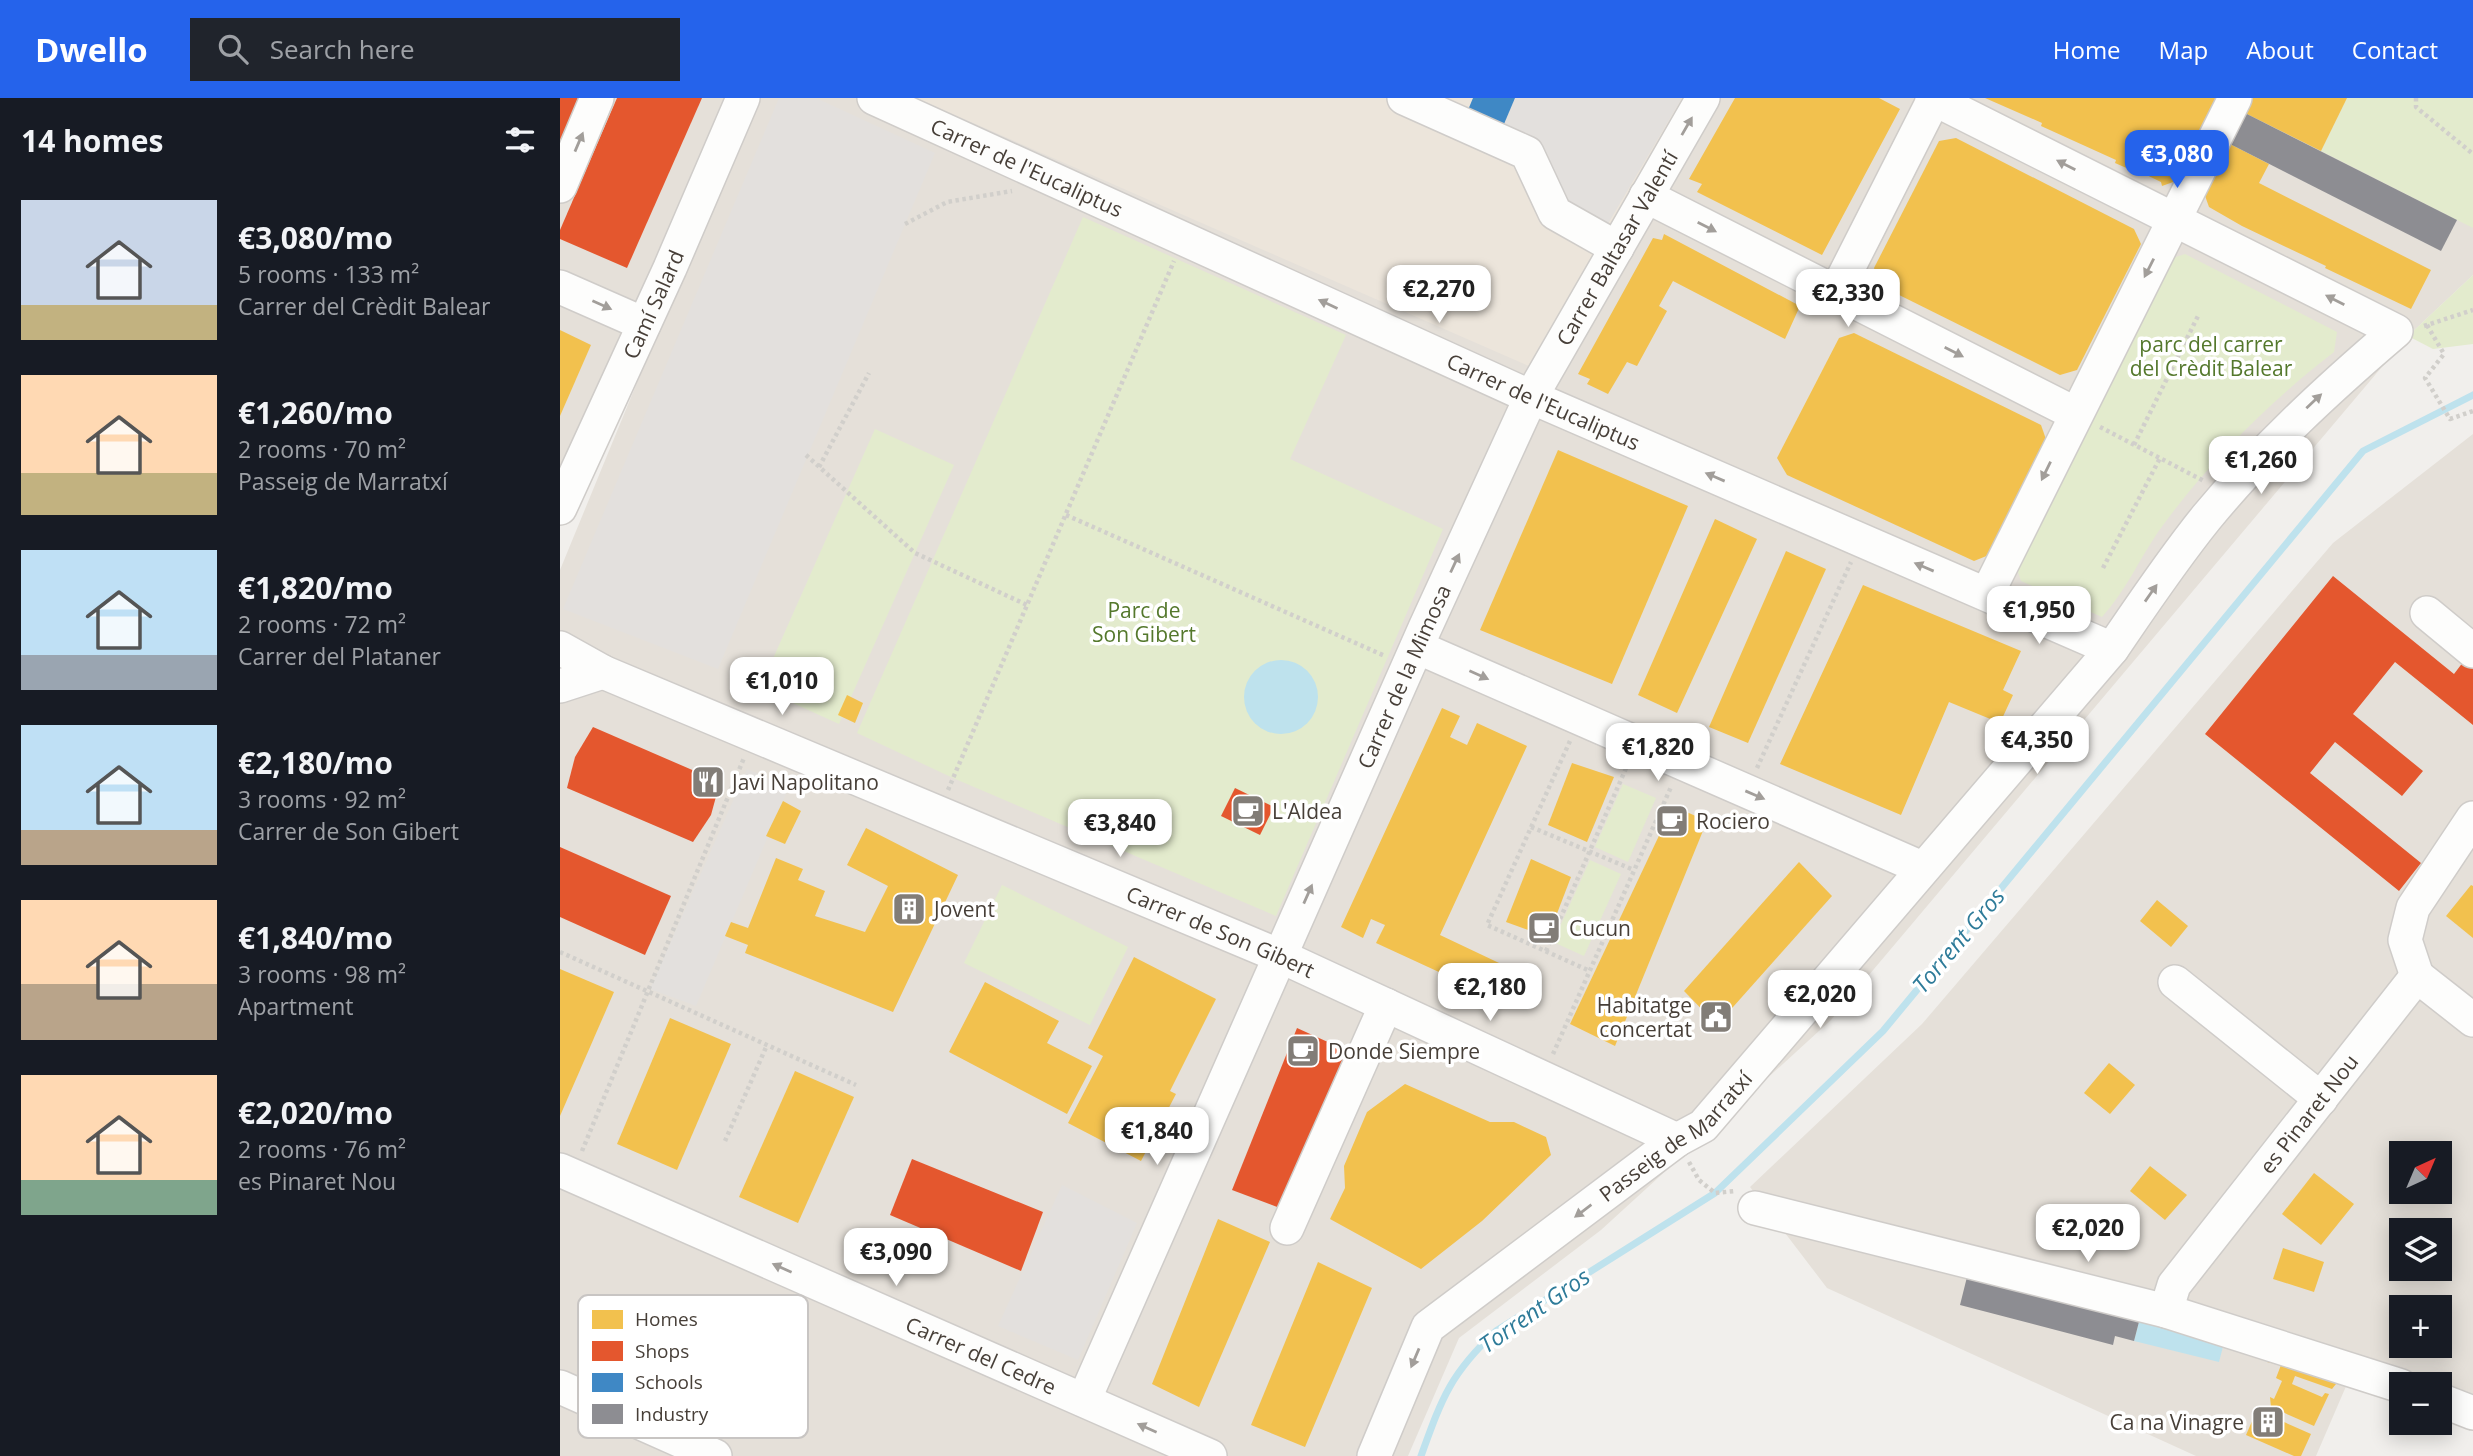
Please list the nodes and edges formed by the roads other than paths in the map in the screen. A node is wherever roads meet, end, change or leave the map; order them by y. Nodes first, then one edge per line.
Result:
1 (597, 98) edge
2 (743, 98) edge
3 (874, 98) edge
4 (1404, 98) edge
5 (1703, 98) edge
6 (2235, 98) edge
7 (1933, 99) edge
8 (560, 186) edge
9 (1646, 196) junction
10 (2174, 219) junction
11 (1617, 248) junction
12 (560, 287) edge
13 (1836, 292) junction
14 (644, 324) junction
15 (1531, 397) junction
16 (2074, 414) junction
17 (560, 508) edge
18 (1987, 594) junction
19 (2427, 613) dead end
20 (560, 648) edge
21 (2112, 649) junction
22 (2473, 651) edge
23 (1413, 657) junction
24 (603, 672) junction
25 (560, 686) edge
26 (2473, 818) edge
27 (1922, 868) junction
28 (1280, 956) junction
29 (2417, 976) junction
30 (2175, 982) dead end
31 (1386, 1005) junction
32 (2473, 1020) edge
33 (2321, 1099) junction
34 (1677, 1140) junction
35 (566, 1173) edge
36 (1755, 1208) road end
37 (1287, 1228) dead end
38 (2166, 1311) junction
39 (2389, 1382) edge
40 (560, 1387) edge
41 (578, 1395) edge
42 (1084, 1400) junction
43 (2452, 1405) edge
44 (2473, 1413) edge
45 (675, 1438) edge
46 (715, 1456) edge
47 (1210, 1456) edge
48 (1374, 1456) edge

8 -> 1 street
2 - 14 street, Camí Salard
15 -> 3 street, Carrer de l'Eucaliptus
4 - 11 street
9 -> 5 street, Carrer Baltasar Valentí
6 - 10 street
10 -> 7 street
7 - 13 street
9 - 11 street, Carrer Baltasar Valentí
9 -> 13 street
10 -> 16 street
21 -> 10 street, Passeig de Marratxí
11 - 15 street, Carrer Baltasar Valentí
12 -> 14 street
13 -> 16 street
14 - 17 street, Camí Salard
18 -> 15 street, Carrer de l'Eucaliptus
23 -> 15 street, Carrer de la Mimosa
16 -> 18 street
18 - 21 street, Carrer de l'Eucaliptus
19 - 22 street
20 - 24 street, Carrer de Son Gibert
21 - 27 street, Passeig de Marratxí
23 -> 27 street
28 -> 23 street, Carrer de la Mimosa
24 - 25 street
24 - 28 street, Carrer de Son Gibert
26 - 29 street
27 - 34 street, Passeig de Marratxí
28 - 31 street, Carrer de Son Gibert
28 - 42 street, Carrer de la Mimosa
29 - 32 street
29 - 33 street, es Pinaret Nou
30 - 33 street
31 - 34 street, Carrer de Son Gibert
31 - 37 street
33 - 38 street, es Pinaret Nou
34 -> 48 street, Passeig de Marratxí
42 -> 35 street, Carrer del Cedre
36 - 38 street
38 - 39 street
40 - 41 street
47 -> 42 street, Carrer del Cedre
43 - 44 street
45 - 46 street

